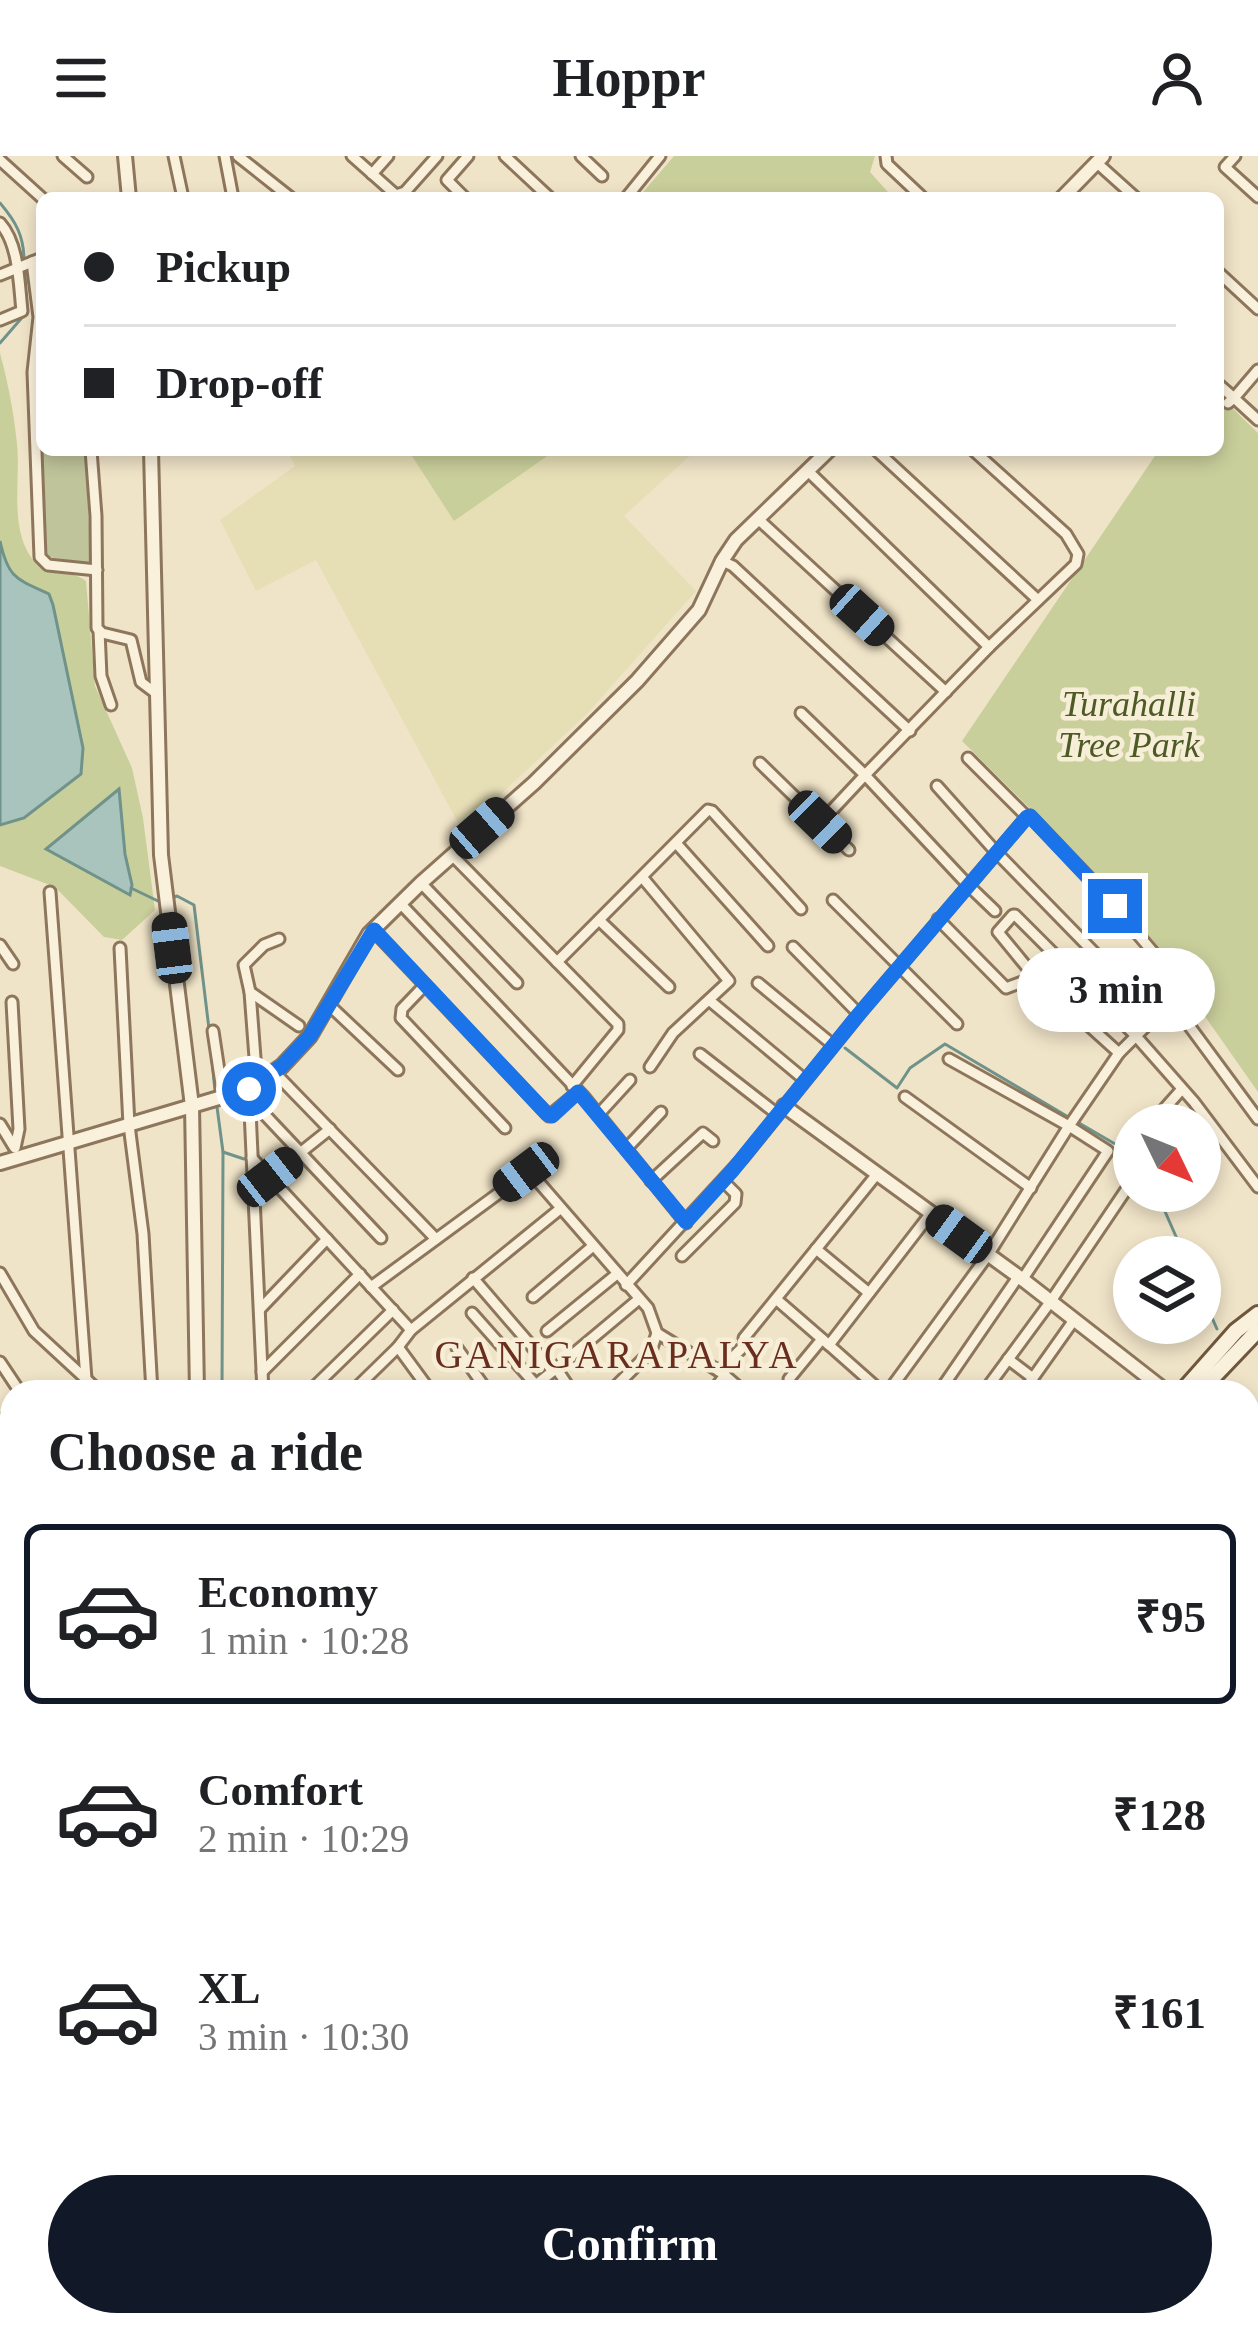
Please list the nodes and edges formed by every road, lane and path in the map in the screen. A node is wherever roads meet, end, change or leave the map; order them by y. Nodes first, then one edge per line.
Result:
1 (63, 156) edge
2 (125, 156) edge
3 (174, 156) edge
4 (225, 156) edge
5 (238, 156) edge
6 (352, 156) edge
7 (388, 156) edge
8 (437, 156) edge
9 (468, 156) edge
10 (505, 156) edge
11 (581, 156) edge
12 (886, 156) edge
13 (1212, 156) edge
14 (1235, 156) edge
15 (1, 158) edge
16 (656, 158) edge
17 (1100, 159) edge
18 (1225, 167) junction
19 (372, 173) junction
20 (602, 176) dead end
21 (87, 177) dead end
22 (36, 192) edge
23 (128, 192) edge
24 (182, 192) edge
25 (232, 192) edge
26 (283, 192) edge
27 (393, 192) edge
28 (405, 192) edge
29 (459, 192) edge
30 (544, 192) edge
31 (630, 192) edge
32 (917, 192) edge
33 (1068, 192) edge
34 (1130, 192) edge
35 (1258, 197) edge
36 (2, 228) edge
37 (36, 260) edge
38 (17, 268) junction
39 (0, 274) edge
40 (1224, 277) edge
41 (1258, 308) edge
42 (0, 320) edge
43 (36, 345) edge
44 (1258, 370) edge
45 (1224, 392) edge
46 (1231, 401) junction
47 (1258, 420) edge
48 (36, 451) edge
49 (36, 456) edge
50 (92, 456) edge
51 (151, 456) edge
52 (823, 456) edge
53 (882, 456) edge
54 (980, 456) edge
55 (808, 471) junction
56 (758, 519) junction
57 (722, 561) junction
58 (97, 570) junction
59 (1038, 600) junction
60 (155, 627) junction
61 (99, 631) junction
62 (131, 640) junction
63 (989, 647) junction
64 (946, 692) junction
65 (157, 694) junction
66 (111, 705) dead end
67 (800, 712) dead end
68 (910, 731) junction
69 (968, 758) dead end
70 (760, 763) dead end
71 (865, 775) junction
72 (937, 787) dead end
73 (1027, 817) junction
74 (820, 822) junction
75 (676, 843) junction
76 (850, 850) dead end
77 (996, 852) junction
78 (452, 854) junction
79 (642, 877) junction
80 (421, 883) junction
81 (968, 886) junction
82 (50, 892) dead end
83 (833, 900) dead end
84 (400, 903) junction
85 (801, 909) dead end
86 (995, 911) dead end
87 (938, 919) junction
88 (599, 920) junction
89 (374, 930) junction
90 (279, 939) dead end
91 (0, 944) edge
92 (768, 946) dead end
93 (793, 947) dead end
94 (120, 948) dead end
95 (1058, 960) junction
96 (557, 962) junction
97 (13, 964) dead end
98 (899, 966) junction
99 (1035, 977) junction
100 (758, 982) dead end
101 (517, 983) dead end
102 (425, 985) junction
103 (669, 987) dead end
104 (250, 992) junction
105 (709, 1000) junction
106 (1171, 1001) junction
107 (12, 1002) dead end
108 (328, 1004) junction
109 (859, 1014) junction
110 (1156, 1016) junction
111 (957, 1024) dead end
112 (299, 1027) dead end
113 (213, 1031) dead end
114 (1135, 1035) junction
115 (833, 1046) junction
116 (1119, 1053) junction
117 (700, 1054) dead end
118 (949, 1059) dead end
119 (650, 1067) dead end
120 (398, 1070) dead end
121 (274, 1072) junction
122 (630, 1080) dead end
123 (805, 1080) junction
124 (575, 1089) junction
125 (1182, 1089) junction
126 (252, 1091) junction
127 (223, 1097) junction
128 (905, 1097) dead end
129 (1169, 1104) edge
130 (192, 1106) junction
131 (781, 1110) junction
132 (661, 1112) dead end
133 (598, 1114) junction
134 (1258, 1119) edge
135 (0, 1124) edge
136 (129, 1126) junction
137 (1069, 1126) junction
138 (505, 1128) dead end
139 (330, 1130) junction
140 (68, 1142) junction
141 (712, 1142) dead end
142 (626, 1149) junction
143 (18, 1152) junction
144 (301, 1153) junction
145 (252, 1158) junction
146 (0, 1162) edge
147 (877, 1174) junction
148 (270, 1177) junction
149 (651, 1181) junction
150 (723, 1181) junction
151 (1258, 1187) edge
152 (1031, 1188) junction
153 (560, 1209) junction
154 (1113, 1209) edge
155 (931, 1213) junction
156 (686, 1222) junction
157 (381, 1238) dead end
158 (327, 1239) junction
159 (436, 1239) junction
160 (592, 1246) junction
161 (816, 1249) junction
162 (988, 1255) junction
163 (682, 1256) dead end
164 (0, 1273) edge
165 (360, 1274) junction
166 (617, 1274) junction
167 (473, 1278) junction
168 (1020, 1278) junction
169 (626, 1285) junction
170 (371, 1286) junction
171 (869, 1293) junction
172 (14, 1297) junction
173 (533, 1297) dead end
174 (639, 1299) junction
175 (776, 1299) junction
176 (1051, 1301) junction
177 (0, 1306) edge
178 (259, 1310) junction
179 (393, 1310) junction
180 (472, 1313) dead end
181 (1258, 1314) edge
182 (1074, 1320) junction
183 (411, 1330) junction
184 (1258, 1330) edge
185 (547, 1331) dead end
186 (657, 1333) junction
187 (825, 1342) junction
188 (398, 1347) junction
189 (457, 1348) dead end
190 (1008, 1359) junction
191 (555, 1370) junction
192 (262, 1372) junction
193 (722, 1373) junction
194 (1033, 1378) joint
195 (86, 1379) joint
196 (789, 1379) dead end
197 (151, 1380) edge
198 (197, 1380) edge
199 (262, 1380) edge
200 (321, 1380) edge
201 (366, 1380) edge
202 (422, 1380) edge
203 (480, 1380) edge
204 (524, 1380) edge
205 (542, 1380) edge
206 (563, 1380) edge
207 (625, 1380) edge
208 (719, 1380) edge
209 (730, 1380) edge
210 (871, 1380) edge
211 (894, 1380) edge
212 (948, 1380) edge
213 (993, 1380) edge
214 (1152, 1380) edge
215 (1193, 1380) edge
216 (1210, 1380) edge

1 - 21 street
2 - 23 street
3 - 24 street
4 - 25 street
5 - 26 street
6 - 19 street
7 - 19 street
8 - 28 street
9 - 29 street
10 - 30 street
11 - 20 street
12 - 32 street
13 - 18 street
14 - 18 street
15 - 22 street
16 - 31 street
17 - 33 street
17 - 34 street
18 - 35 street
19 - 27 street
36 - 38 street
37 - 38 street
38 - 39 street
38 - 42 street
40 - 41 street
43 - 48 street
44 - 46 street
45 - 46 street
46 - 47 street
49 - 58 street
50 - 58 street
51 - 60 street
52 - 55 street
53 - 59 street
54 - 59 street
55 - 56 street
55 - 63 street
56 - 57 street
56 - 64 street
57 - 68 street
57 - 78 street
58 - 61 street
59 - 63 street
60 - 62 street
60 - 65 street
61 - 62 street
61 - 66 street
62 - 65 street
63 - 64 street
64 - 68 street
65 - 130 street
67 - 71 street
68 - 71 street
69 - 73 street
70 - 74 street
71 - 74 street
71 - 81 street
72 - 77 street
73 - 77 street
73 - 106 street
74 - 76 street
75 - 79 street
75 - 85 street
75 - 92 street
77 - 81 street
77 - 110 street
78 - 80 street
78 - 96 street
79 - 88 street
79 - 105 street
80 - 84 street
80 - 101 street
81 - 86 street
81 - 87 street
82 - 140 street
83 - 98 street
84 - 89 street
84 - 124 street
87 - 98 street
87 - 99 street
88 - 96 street
88 - 103 street
89 - 102 street
89 - 108 street
90 - 104 street
91 - 97 street
93 - 109 street
94 - 136 street
95 - 99 street
95 - 99 street
95 - 114 street
96 - 124 street
98 - 109 street
98 - 111 street
99 - 116 street
100 - 115 street
102 - 124 street
102 - 138 street
104 - 112 street
104 - 126 street
105 - 119 street
105 - 123 street
106 - 110 street
106 - 134 street
107 - 143 street
108 - 120 street
108 - 121 street
109 - 115 street
110 - 114 street
113 - 127 street
114 - 116 street
114 - 125 street
115 - 123 street
116 - 137 street
117 - 131 street
118 - 137 street
121 - 126 street
121 - 139 street
122 - 133 street
123 - 131 street
124 - 133 street
125 - 129 street
125 - 151 street
126 - 127 street
126 - 144 street
126 - 145 street
127 - 130 street
128 - 152 street
130 - 136 street
130 - 198 street
131 - 147 street
131 - 150 street
132 - 142 street
133 - 142 street
135 - 143 street
136 - 140 street
136 - 197 street
137 - 152 street
137 - 168 street
139 - 144 street
139 - 159 street
140 - 143 street
140 - 195 street
141 - 149 street
142 - 149 street
143 - 146 street
144 - 148 street
144 - 157 street
145 - 148 street
145 - 178 street
147 - 155 street
147 - 161 street
148 - 158 street
149 - 156 street
150 - 156 street
150 - 163 street
152 - 162 street
153 - 159 street
153 - 160 street
153 - 167 street
154 - 176 street
155 - 162 street
155 - 171 street
156 - 169 street
158 - 165 street
158 - 178 street
159 - 170 street
160 - 166 street
160 - 173 street
161 - 171 street
161 - 175 street
162 - 168 street
162 - 211 street
164 - 172 street
165 - 170 street
165 - 192 street
166 - 169 street
166 - 185 street
167 - 183 street
167 - 191 street
168 - 176 street
168 - 212 street
169 - 174 street
170 - 179 street
171 - 187 street
172 - 177 street
172 - 195 street
174 - 186 street
174 - 191 street
175 - 187 street
175 - 193 street
176 - 182 street
176 - 190 street
178 - 192 street
179 - 183 street
179 - 200 street
180 - 204 street
181 - 215 main road
182 - 194 street
182 - 214 street
183 - 188 street
184 - 216 main road
186 - 193 street
186 - 207 street
187 - 196 street
187 - 210 street
188 - 201 street
188 - 202 street
189 - 203 street
190 - 194 street
190 - 213 street
191 - 205 street
191 - 206 street
192 - 199 street
193 - 208 street
193 - 209 street

